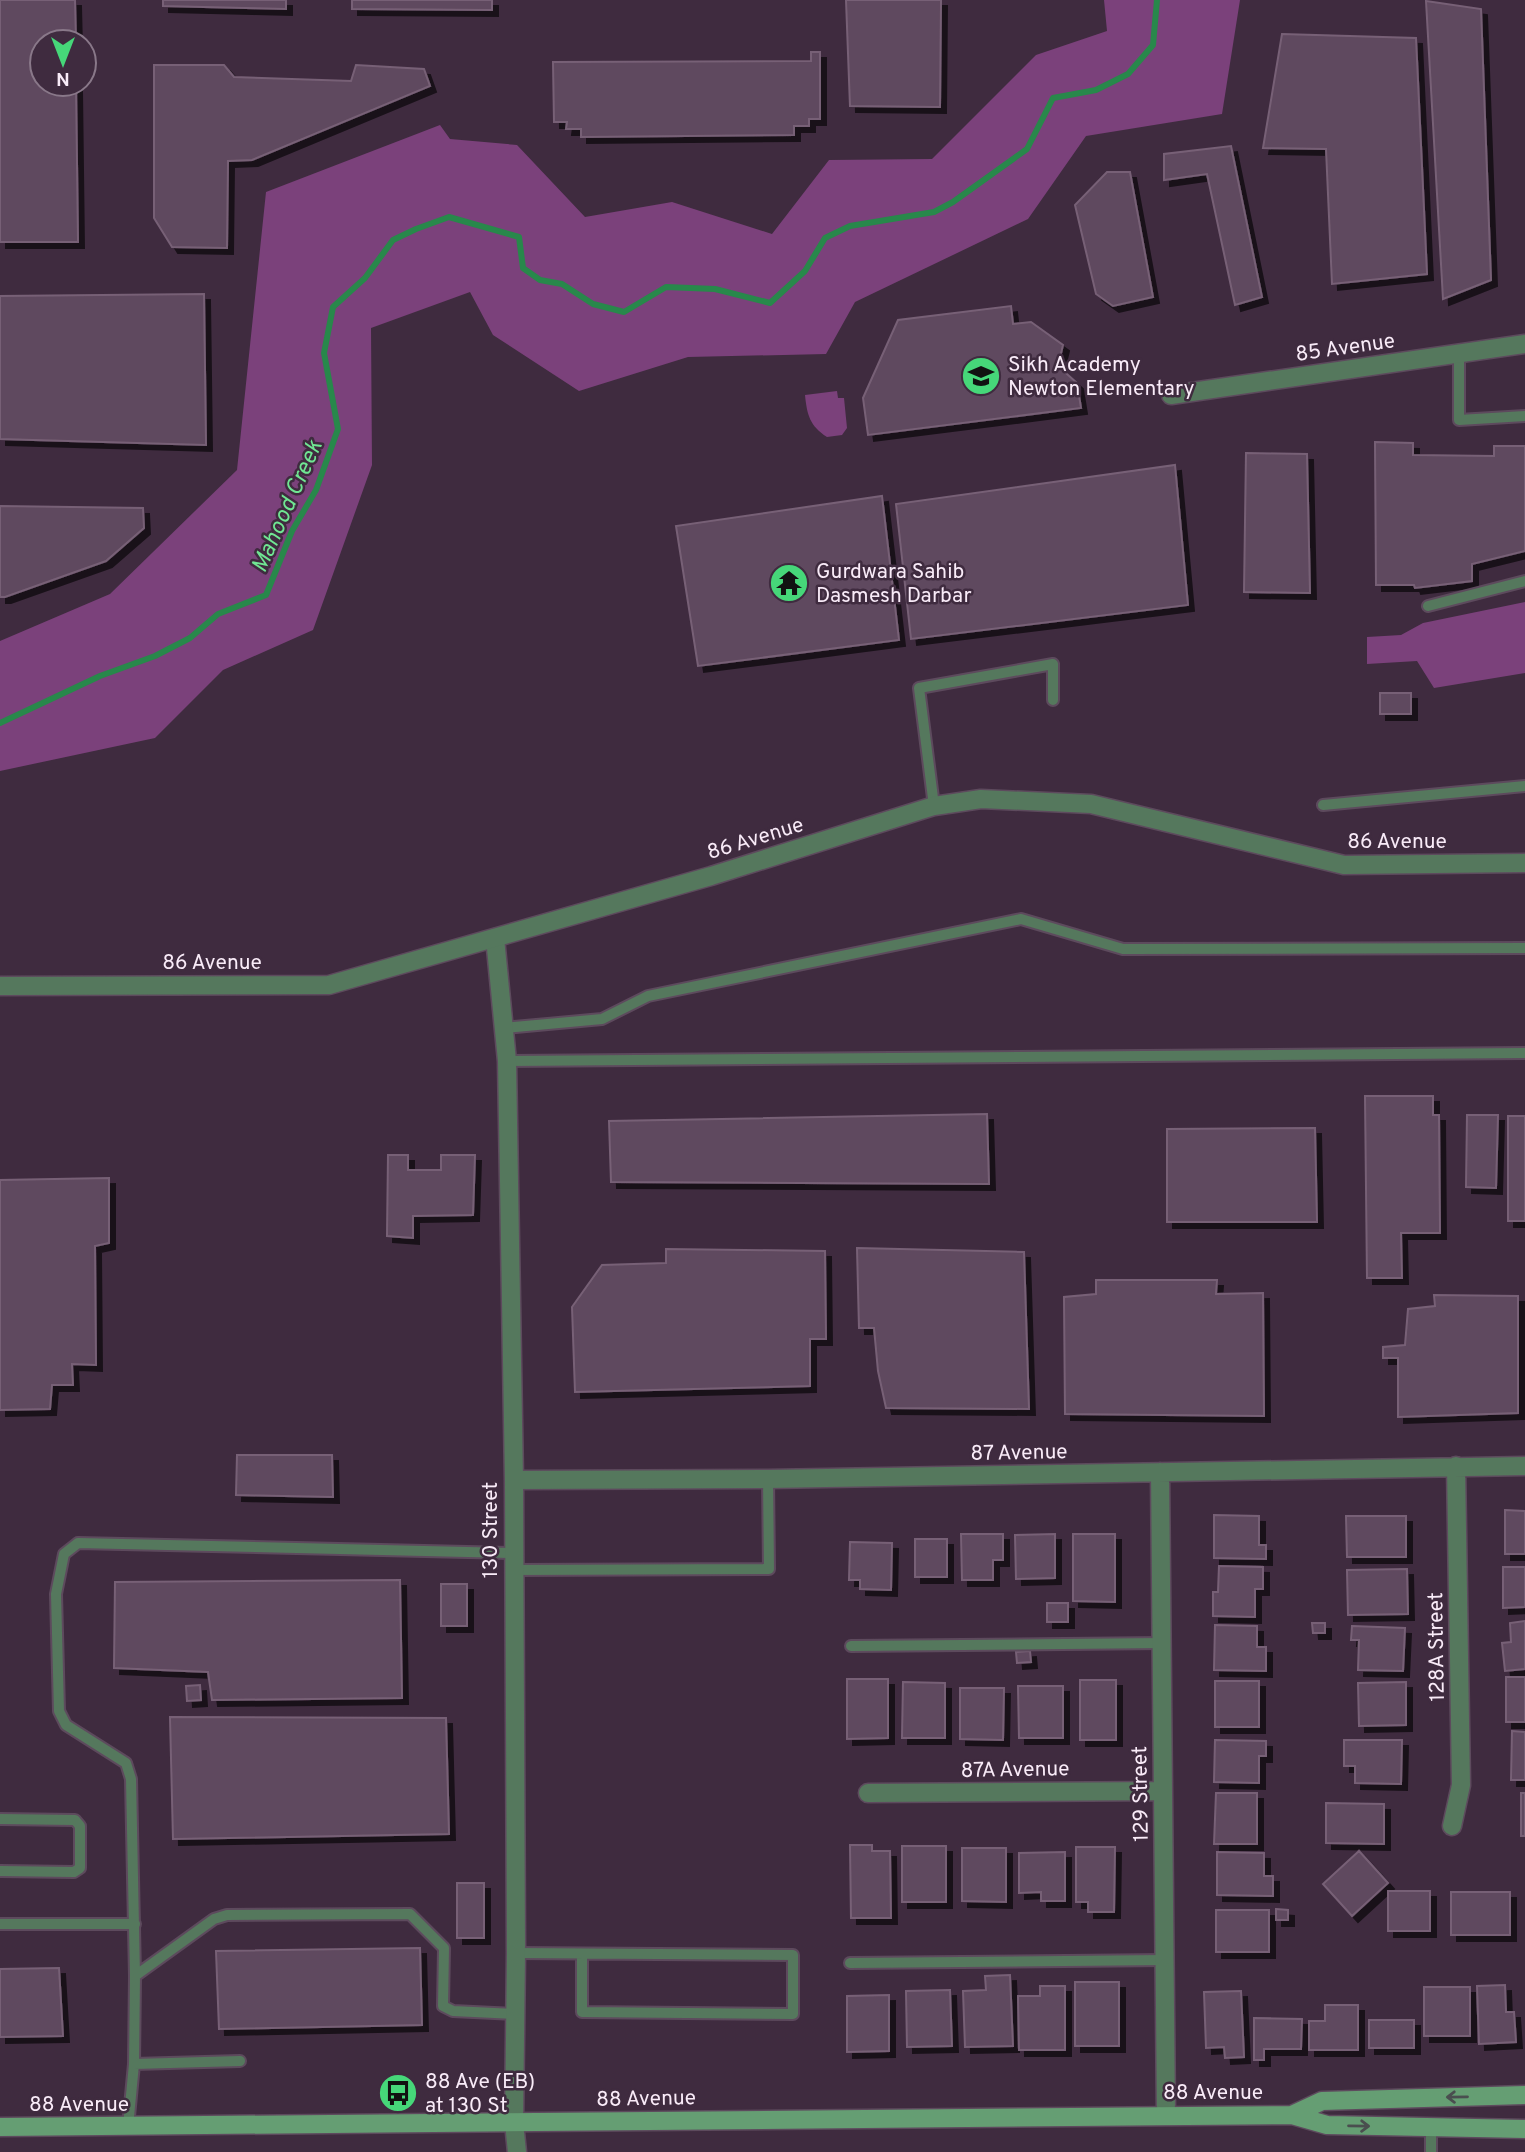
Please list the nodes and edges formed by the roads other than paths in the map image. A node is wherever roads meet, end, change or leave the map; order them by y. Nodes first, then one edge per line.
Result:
1 (1525, 344) edge
2 (1459, 354) junction
3 (1171, 395) dead end
4 (1525, 416) edge
5 (1525, 581) edge
6 (1428, 606) dead end
7 (1054, 700) dead end
8 (1525, 786) edge
9 (1323, 805) dead end
10 (934, 806) junction
11 (1525, 863) edge
12 (495, 938) junction
13 (1525, 948) edge
14 (0, 986) edge
15 (503, 1028) junction
16 (1525, 1054) edge
17 (507, 1061) junction
18 (1456, 1466) junction
19 (1525, 1466) edge
20 (1160, 1472) junction
21 (768, 1479) junction
22 (513, 1480) junction
23 (513, 1562) junction
24 (1162, 1643) junction
25 (851, 1646) dead end
26 (1163, 1791) junction
27 (868, 1793) dead end
28 (0, 1819) edge
29 (1452, 1826) dead end
30 (0, 1871) edge
31 (0, 1924) edge
32 (135, 1924) junction
33 (516, 1953) junction
34 (582, 1955) junction
35 (1165, 1960) junction
36 (850, 1962) dead end
37 (135, 1976) junction
38 (515, 2014) junction
39 (240, 2061) dead end
40 (134, 2064) junction
41 (1525, 2095) edge
42 (1166, 2115) junction
43 (1292, 2115) junction
44 (513, 2123) junction
45 (0, 2127) edge
46 (128, 2127) junction
47 (1431, 2127) junction
48 (1525, 2129) edge
49 (517, 2152) edge
50 (1431, 2152) edge

1 - 2 street, 85 Avenue
2 - 3 street, 85 Avenue
2 - 4 lane
5 - 6 lane
7 - 10 lane
8 - 9 lane
10 - 11 street, 86 Avenue
10 - 12 street, 86 Avenue
12 - 14 street, 86 Avenue
12 - 15 street, 130 Street
13 - 15 lane
15 - 17 street, 130 Street
16 - 17 lane
17 - 22 street, 130 Street
18 - 19 street, 87 Avenue
18 - 20 street, 87 Avenue
18 - 29 street, 128A Street
20 - 21 street, 87 Avenue
20 - 24 street, 129 Street
21 - 22 street, 87 Avenue
21 - 23 lane
22 - 23 street, 130 Street
23 - 32 lane
23 - 33 street, 130 Street
24 - 25 lane
24 - 26 street, 129 Street
26 - 27 street, 87A Avenue
26 - 35 street, 129 Street
28 - 30 lane
31 - 32 lane
32 - 37 lane
33 - 34 lane
33 - 38 street, 130 Street
34 - 34 lane
35 - 36 lane
35 - 42 street, 129 Street
37 - 38 lane
37 - 40 lane
38 - 44 street, 130 Street
39 - 40 lane
40 - 46 lane
41 -> 43 main road, 88 Avenue
42 - 43 main road, 88 Avenue
42 - 44 main road, 88 Avenue
43 -> 47 main road, 88 Avenue
44 - 46 main road, 88 Avenue
44 - 49 street, 130 Street
45 - 46 main road, 88 Avenue
47 - 48 main road, 88 Avenue
47 - 50 lane

